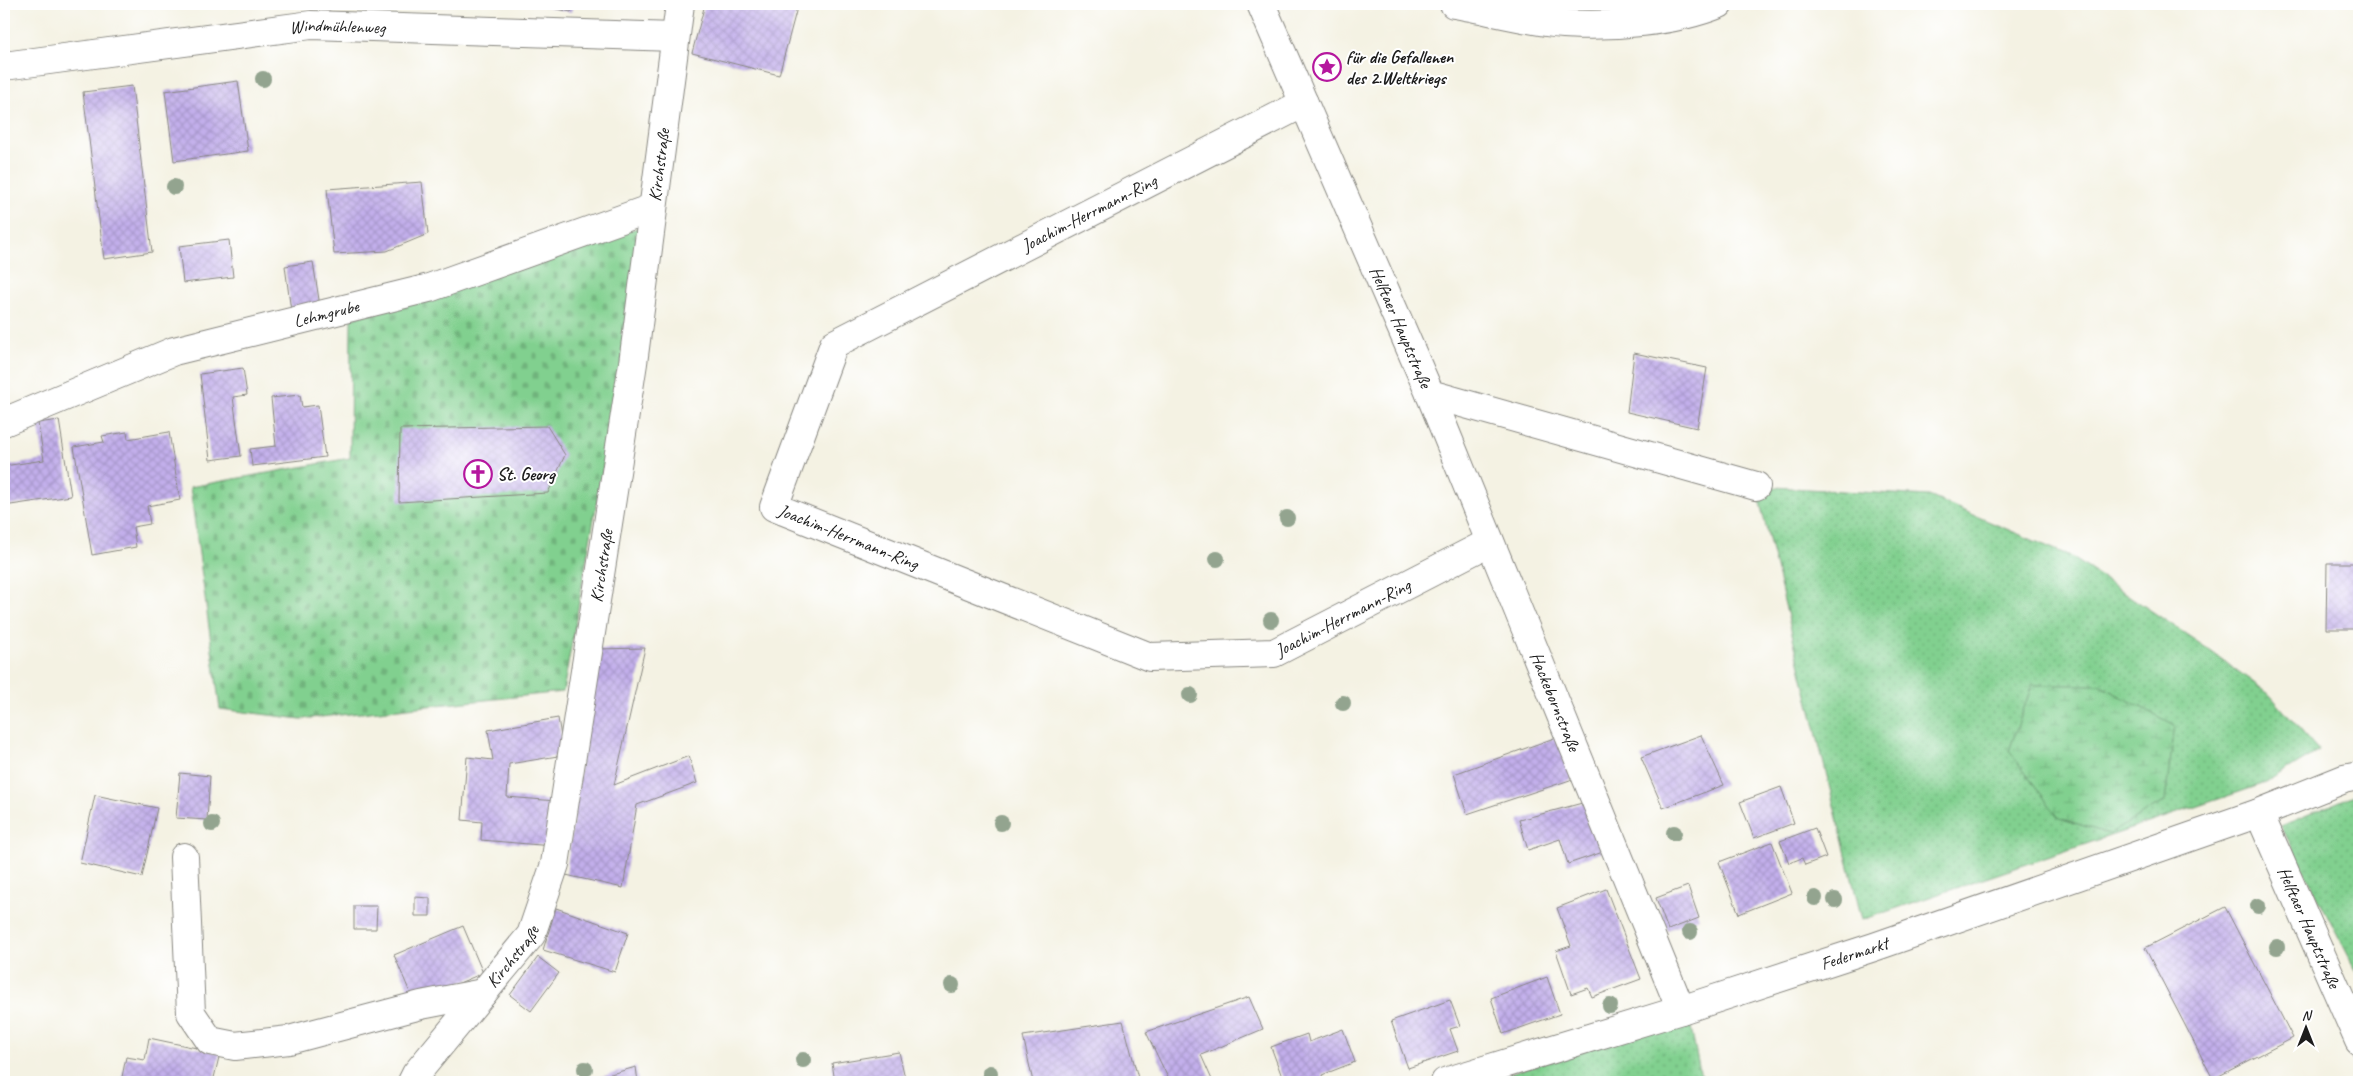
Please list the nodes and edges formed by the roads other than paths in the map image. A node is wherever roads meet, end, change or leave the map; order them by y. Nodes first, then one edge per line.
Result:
1 (680, 4) edge
2 (1261, 4) edge
3 (1454, 4) edge
4 (1719, 4) edge
5 (674, 38) junction
6 (4, 66) edge
7 (1304, 103) junction
8 (652, 208) junction
9 (1430, 394) junction
10 (4, 422) edge
11 (1756, 486) dead end
12 (1490, 542) junction
13 (2359, 776) edge
14 (2259, 813) junction
15 (184, 857) dead end
16 (484, 993) junction
17 (1681, 1010) junction
18 (2359, 1041) edge
19 (412, 1082) edge
20 (1445, 1082) edge

1 - 5 street, Kirchstraße
2 - 7 street, Helftaer Hauptstraße
3 - 4 street
5 - 6 street, Windmühlenweg
5 - 8 street, Kirchstraße
7 - 9 street, Helftaer Hauptstraße
7 - 12 street, Joachim-Herrmann-Ring
8 - 10 street, Lehmgrube
8 - 16 street, Kirchstraße
9 - 11 street, Helftaer Hauptstraße
9 - 12 street, Hackebornstraße
12 - 17 street, Hackebornstraße
13 - 14 street, Federmarkt
14 - 17 street, Federmarkt
14 - 18 street, Helftaer Hauptstraße
15 - 16 street
16 - 19 street, Kirchstraße
17 - 20 street, Federmarkt

